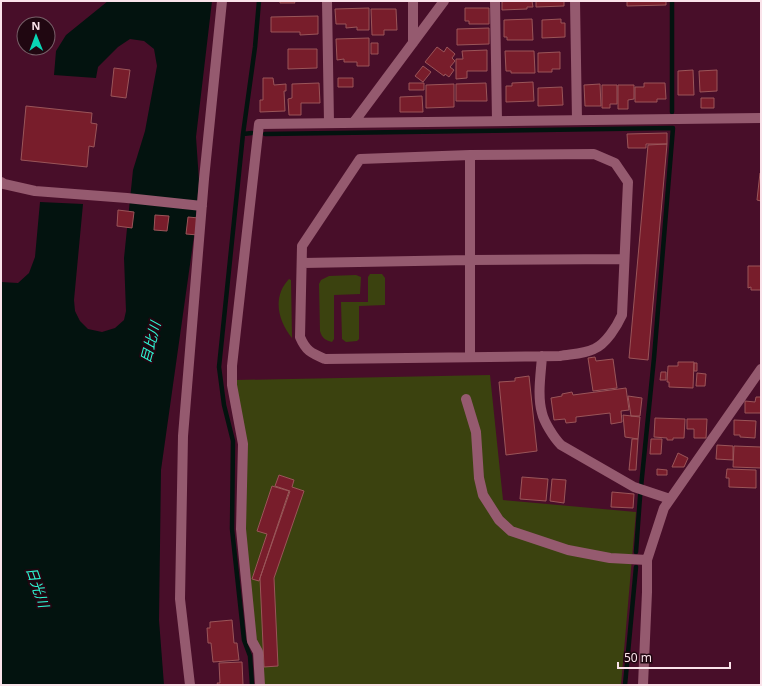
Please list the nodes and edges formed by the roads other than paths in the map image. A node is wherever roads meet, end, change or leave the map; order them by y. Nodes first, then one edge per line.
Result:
1 (222, 1) edge
2 (327, 1) edge
3 (413, 1) edge
4 (444, 1) edge
5 (495, 1) edge
6 (575, 1) edge
7 (413, 43) junction
8 (761, 118) edge
9 (577, 120) junction
10 (497, 121) junction
11 (354, 122) junction
12 (329, 123) junction
13 (470, 155) junction
14 (1, 182) edge
15 (202, 206) junction
16 (470, 260) junction
17 (624, 260) junction
18 (302, 263) junction
19 (470, 356) junction
20 (542, 356) junction
21 (761, 369) edge
22 (466, 398) dead end
23 (670, 499) junction
24 (647, 560) junction
25 (190, 685) edge
26 (260, 685) edge
27 (644, 685) edge

1 - 15 street
2 - 12 street
3 - 7 street
4 - 7 street
5 - 10 street
6 - 9 street
7 - 11 street
8 - 9 street
9 - 10 street
10 - 11 street
11 - 12 street
12 - 26 street
13 - 16 street
13 - 17 street
13 - 18 street
14 - 15 street
15 - 25 street
16 - 17 street
16 - 18 street
16 - 19 street
17 - 20 street
18 - 19 street
19 - 20 street
20 - 23 street
21 - 23 street
22 - 24 street
23 - 24 street
24 - 27 street

